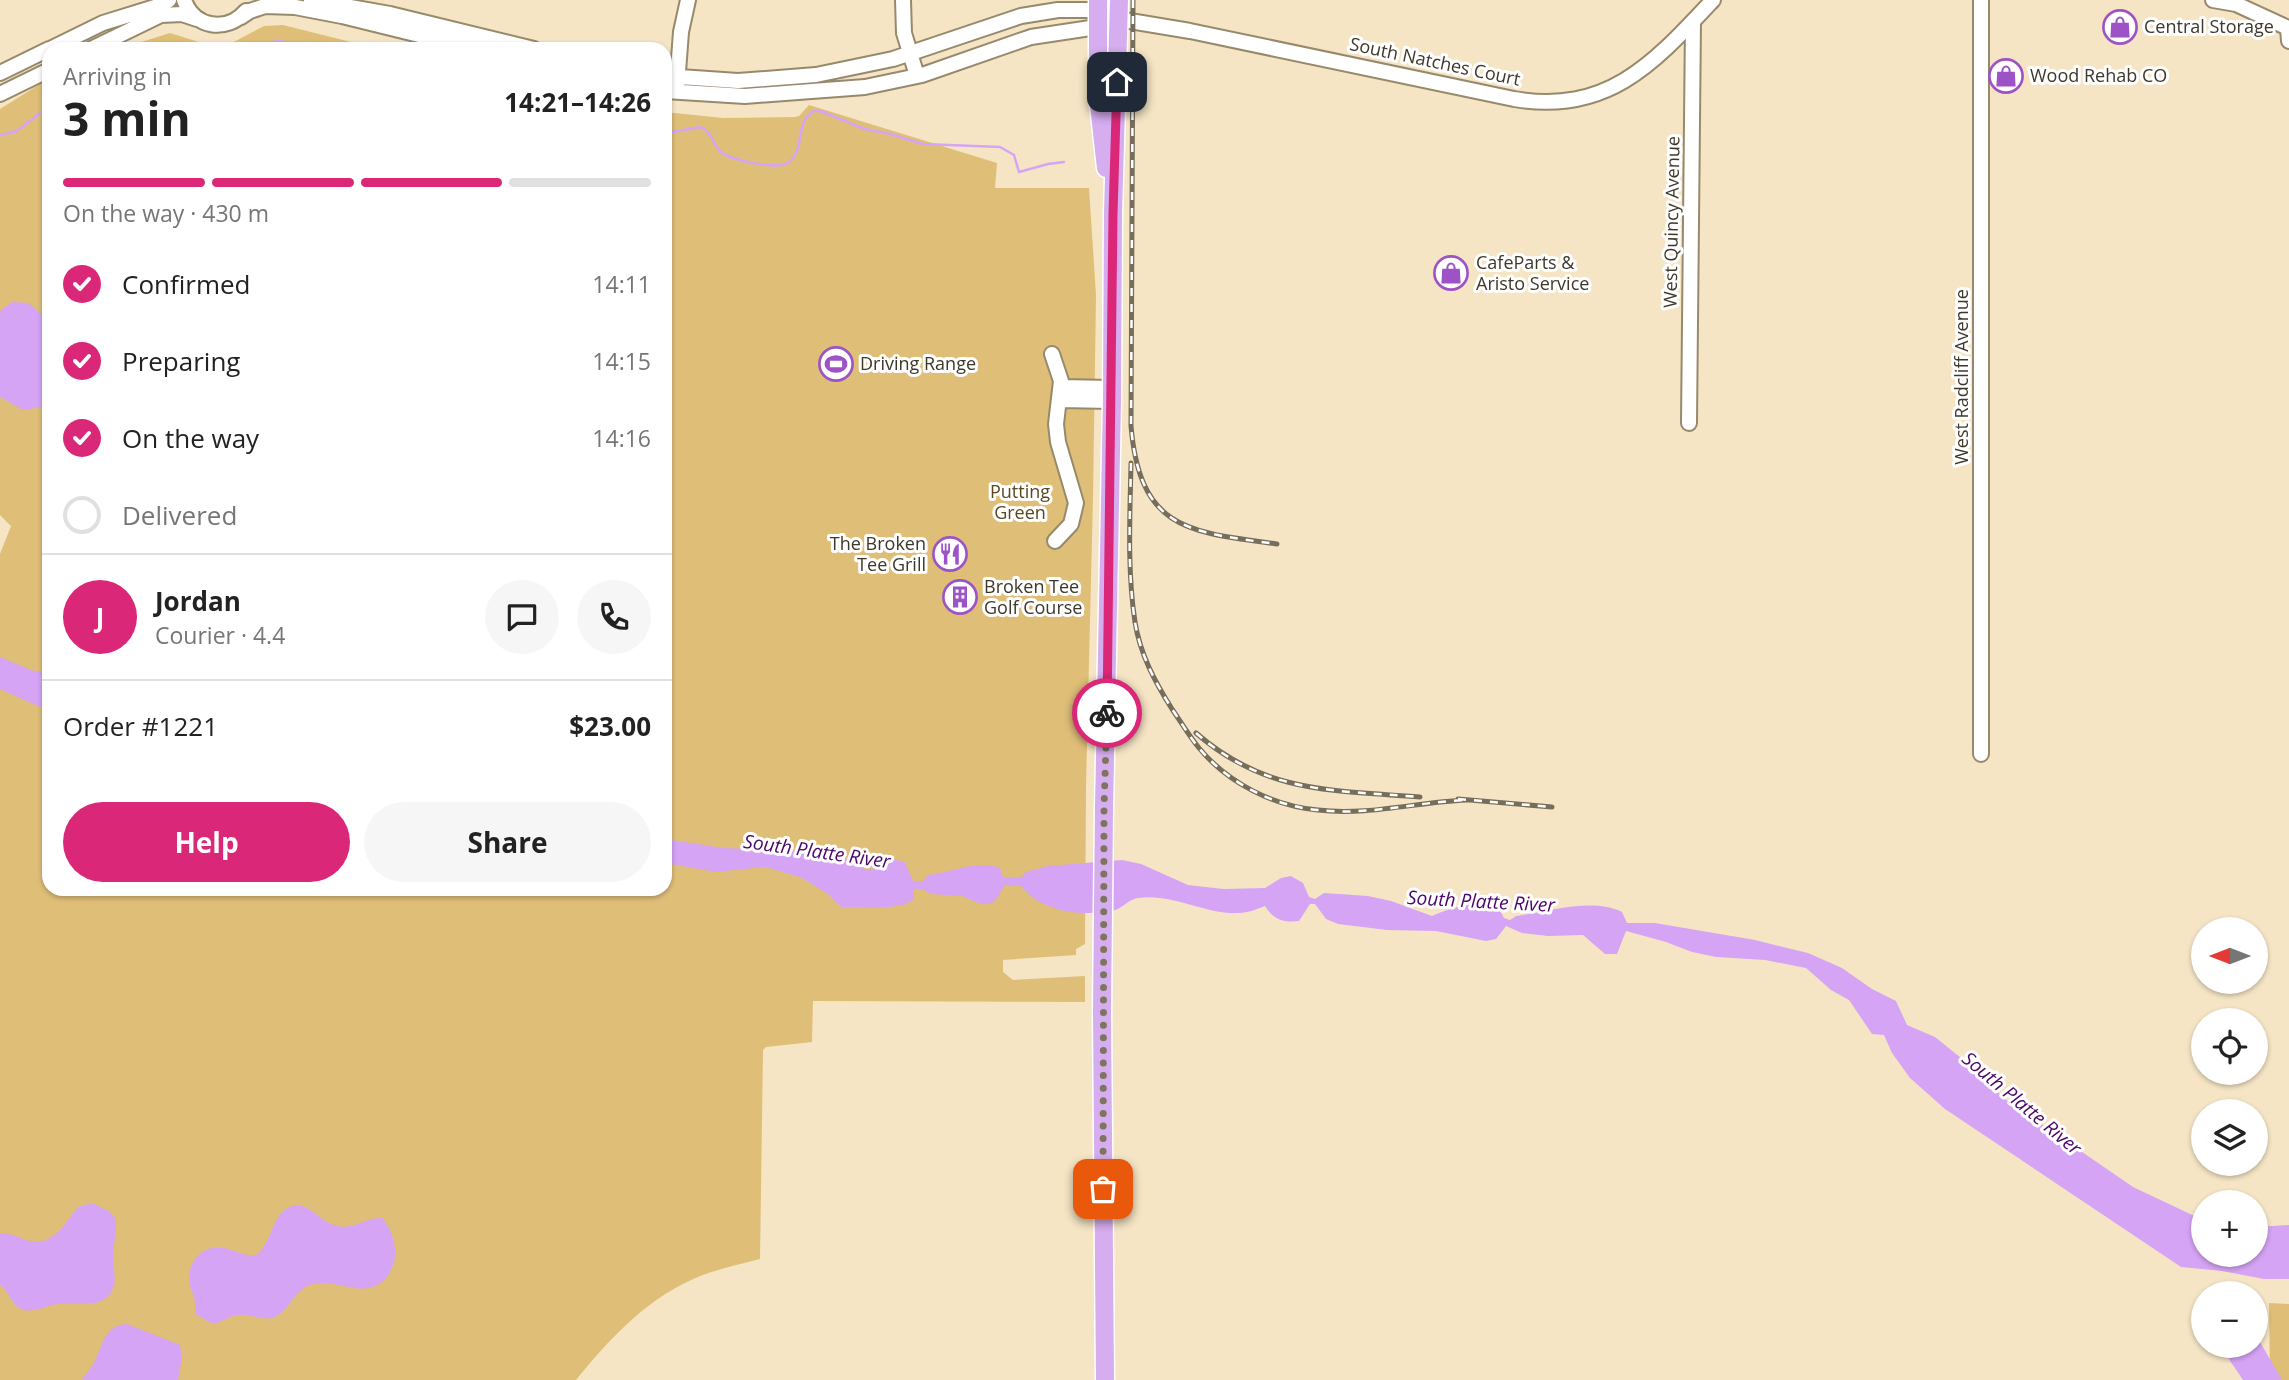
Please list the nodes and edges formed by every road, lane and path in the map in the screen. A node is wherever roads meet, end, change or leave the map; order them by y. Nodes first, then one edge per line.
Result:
1 (148, 0) edge
2 (169, 0) edge
3 (184, 0) edge
4 (252, 0) edge
5 (311, 0) edge
6 (688, 0) edge
7 (903, 0) edge
8 (1119, 0) edge
9 (1713, 0) edge
10 (1981, 0) edge
11 (2213, 0) edge
12 (1098, 12) edge
13 (241, 17) junction
14 (114, 19) junction
15 (197, 19) junction
16 (1118, 19) junction
17 (1693, 21) junction
18 (2288, 34) edge
19 (64, 42) edge
20 (107, 42) edge
21 (448, 42) edge
22 (505, 42) edge
23 (42, 52) edge
24 (909, 54) junction
25 (0, 73) edge
26 (42, 73) edge
27 (917, 76) junction
28 (672, 79) edge
29 (672, 84) edge
30 (672, 84) edge
31 (0, 94) edge
32 (1113, 214) junction
33 (1052, 354) dead end
34 (1060, 394) junction
35 (1112, 394) junction
36 (1689, 423) dead end
37 (1055, 541) dead end
38 (1981, 754) dead end
39 (1105, 1380) edge

1 - 14 street
2 - 14 street
3 - 15 street
4 - 13 street
5 - 22 street
6 - 28 street
7 - 24 street
8 - 16 main road
9 - 17 street, South Natches Court
10 - 38 street, West Radcliff Avenue
11 - 18 street
12 - 16 street, South Natches Court
12 - 24 street
12 - 27 street
12 - 32 main road
13 - 15 street
13 - 21 street
14 - 19 street
15 - 20 street
16 - 17 street, South Natches Court
16 - 32 main road
17 - 36 street, West Quincy Avenue
23 - 25 street
24 - 27 street
24 - 29 street
26 - 31 street
27 - 30 street
32 - 35 main road
33 - 34 street
34 - 35 street
34 - 37 street
35 - 39 main road

